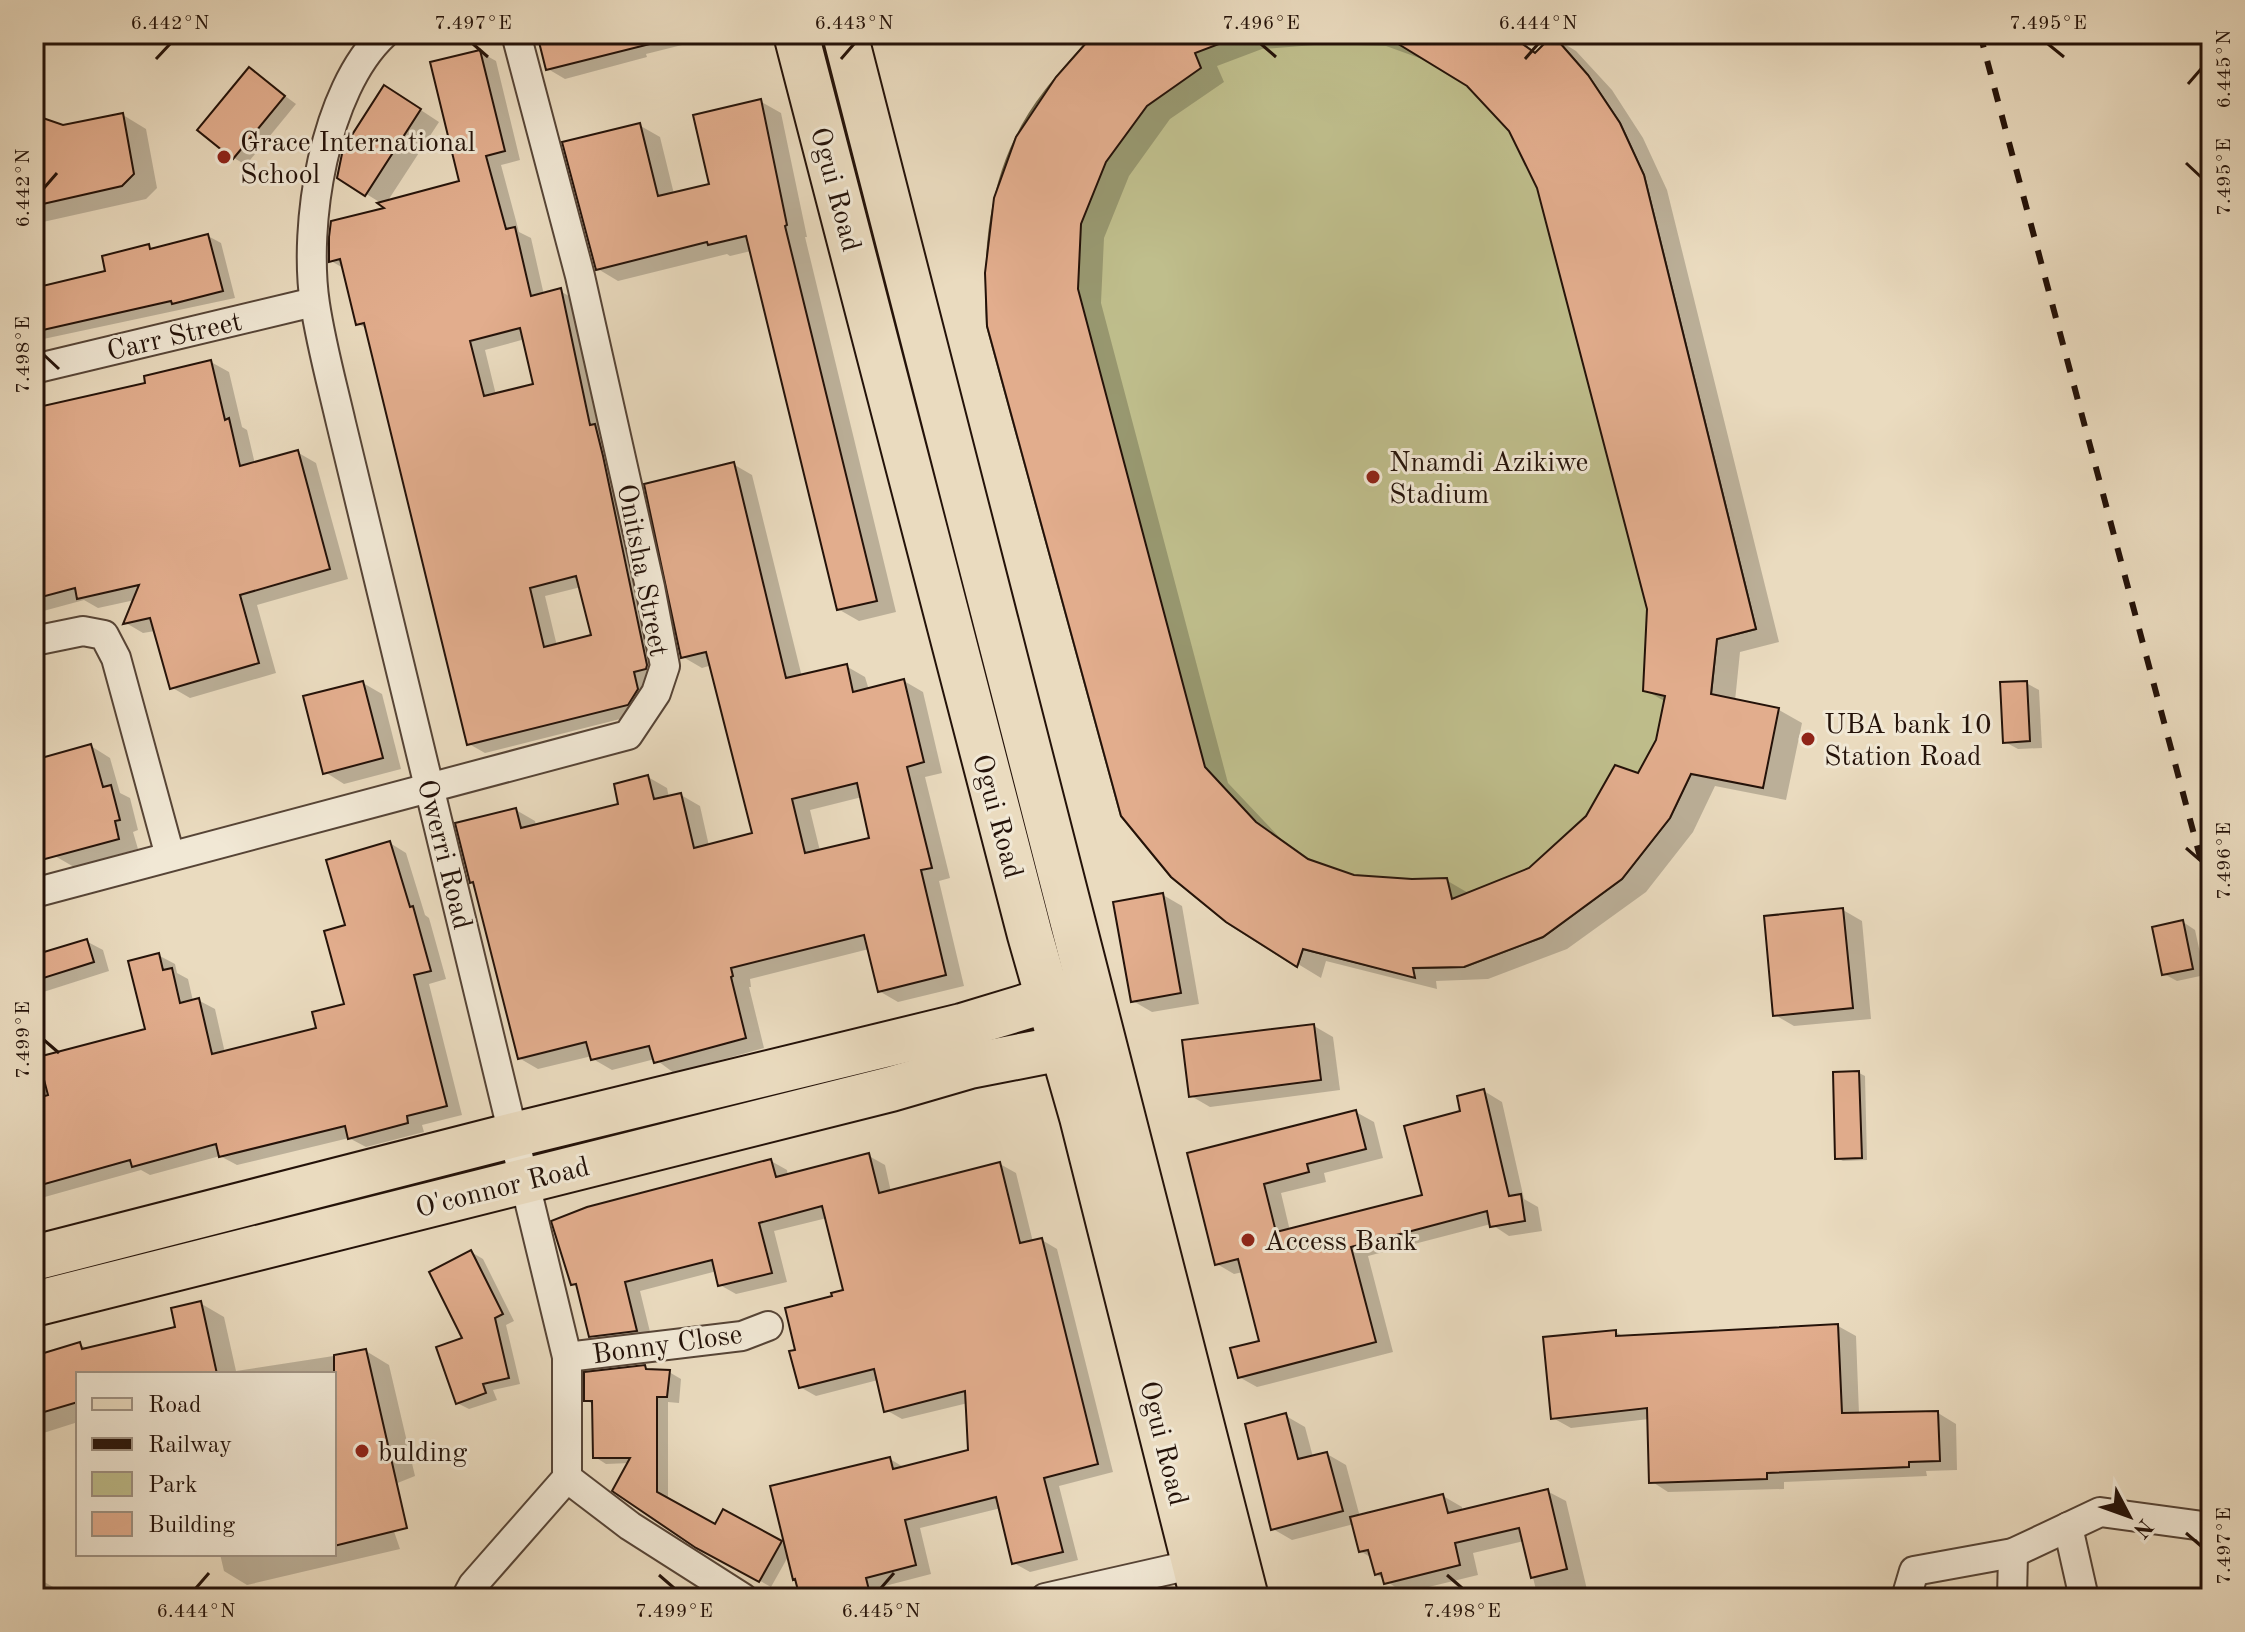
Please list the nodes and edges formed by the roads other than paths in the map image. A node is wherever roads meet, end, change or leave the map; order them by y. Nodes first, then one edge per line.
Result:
1 (516, 34) edge
2 (796, 34) edge
3 (845, 34) edge
4 (371, 40) edge
5 (314, 302) junction
6 (34, 369) edge
7 (34, 641) edge
8 (430, 789) junction
9 (170, 856) junction
10 (34, 893) edge
11 (1030, 935) junction
12 (1068, 994) junction
13 (1082, 1044) junction
14 (966, 1046) junction
15 (1082, 1117) junction
16 (514, 1135) junction
17 (526, 1181) junction
18 (34, 1258) edge
19 (34, 1304) edge
20 (768, 1326) dead end
21 (567, 1357) junction
22 (567, 1478) junction
23 (2068, 1527) junction
24 (2211, 1534) edge
25 (2013, 1553) junction
26 (1211, 1572) edge
27 (466, 1598) edge
28 (743, 1598) edge
29 (1045, 1598) edge
30 (1246, 1598) edge
31 (1906, 1598) edge
32 (2012, 1598) edge
33 (2084, 1598) edge

1 - 8 street, Onitsha Street
2 - 11 main road, Ogui Road
3 - 12 main road, Ogui Road
4 - 5 street, Owerri Road
5 - 6 street, Carr Street
5 - 8 street, Owerri Road
7 - 9 street
8 - 9 street, Onitsha Street
8 - 16 street, Owerri Road
9 - 10 street, Onitsha Street
11 - 12 main road, Ogui Road
11 - 14 main road
12 - 13 main road, Ogui Road
12 - 14 main road
13 - 14 main road
13 - 15 main road, Ogui Road
13 - 26 main road, Ogui Road
14 - 15 main road
14 - 16 main road, O'connor Road
14 - 17 main road, O'connor Road
15 - 26 main road, Ogui Road
16 - 17 street, Owerri Road
16 - 18 main road, O'connor Road
17 - 19 main road, O'connor Road
17 - 21 street, Owerri Road
20 - 21 street, Bonny Close
21 - 22 street, Owerri Road
22 - 27 street
22 - 28 street
23 - 24 street
23 - 25 street
23 - 33 street
25 - 31 street
25 - 32 street
26 - 29 street
26 - 30 main road, Ogui Road

